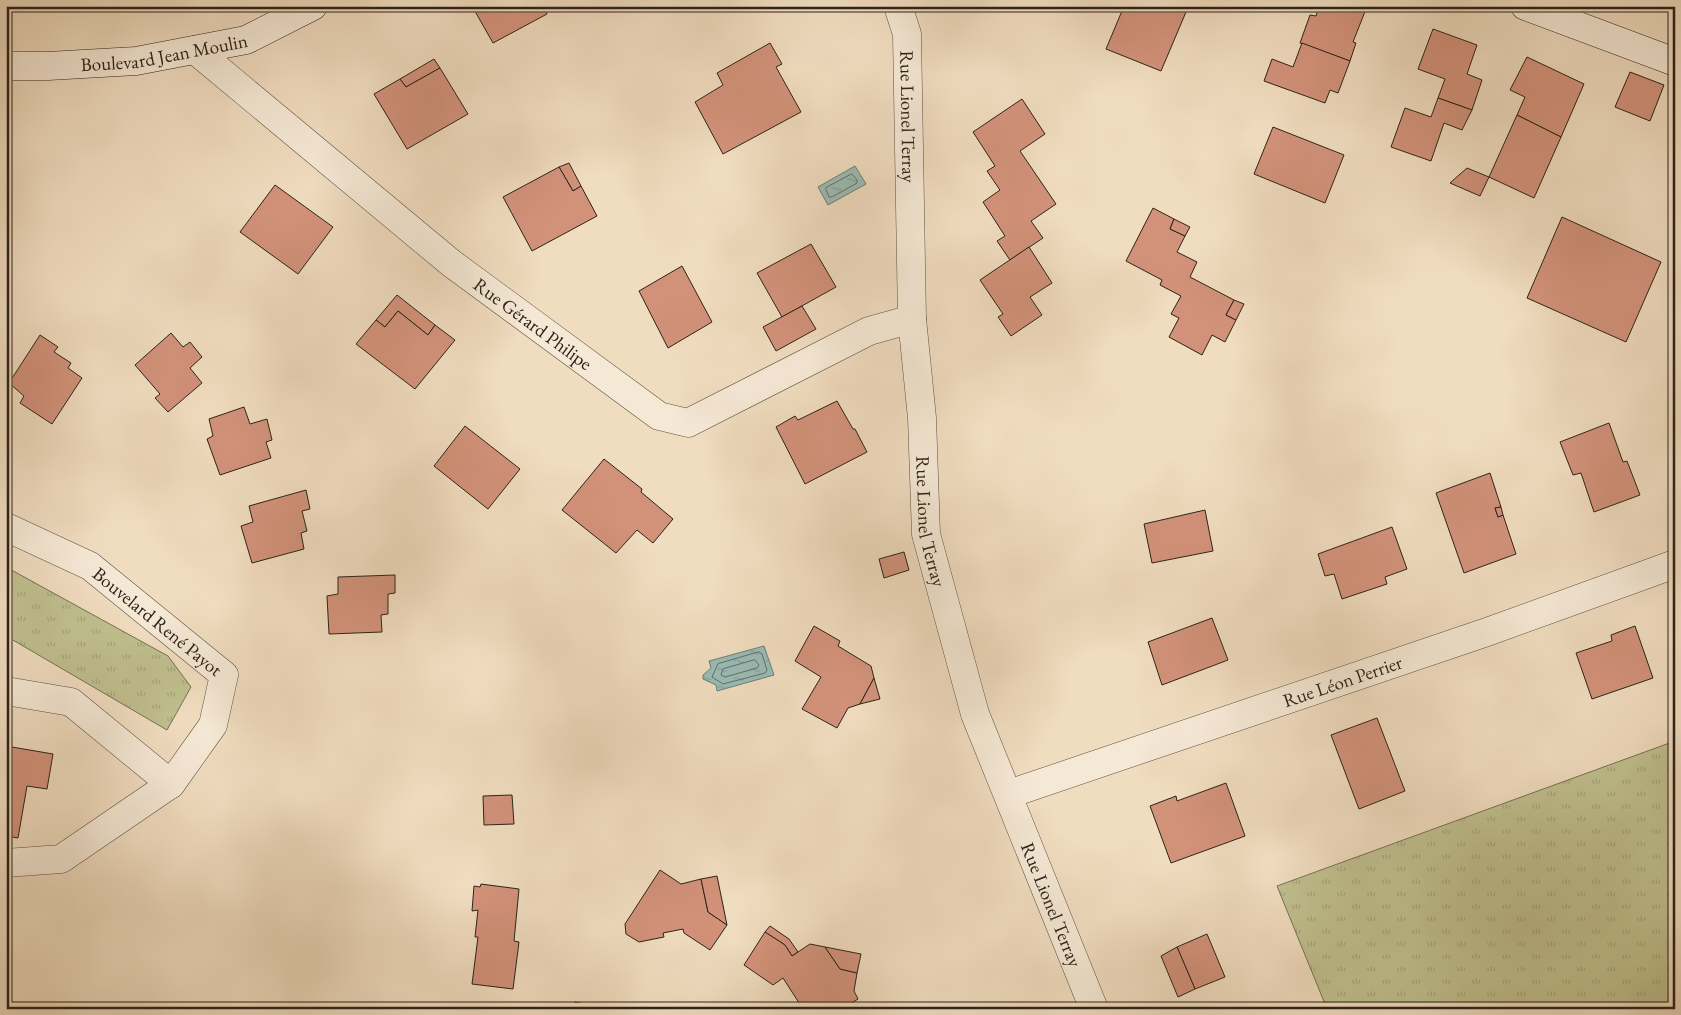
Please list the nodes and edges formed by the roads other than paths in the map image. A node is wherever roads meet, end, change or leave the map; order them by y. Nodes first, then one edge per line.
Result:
1 (313, 6) edge
2 (898, 6) edge
3 (1525, 6) edge
4 (195, 50) junction
5 (1675, 62) edge
6 (6, 66) edge
7 (912, 320) junction
8 (6, 527) edge
9 (1675, 564) edge
10 (6, 690) edge
11 (172, 784) junction
12 (1009, 794) junction
13 (6, 863) edge
14 (1094, 1009) edge

1 - 4 street, Boulevard Jean Moulin
2 - 7 street, Rue Lionel Terray
3 - 5 street
4 - 6 street, Boulevard Jean Moulin
4 - 7 street, Rue Gérard Philipe
7 - 12 street, Rue Lionel Terray
8 - 11 street, Bouvelard René Payot
9 - 12 street, Rue Léon Perrier
10 - 11 street
11 - 13 street, Bouvelard René Payot
12 - 14 street, Rue Lionel Terray

